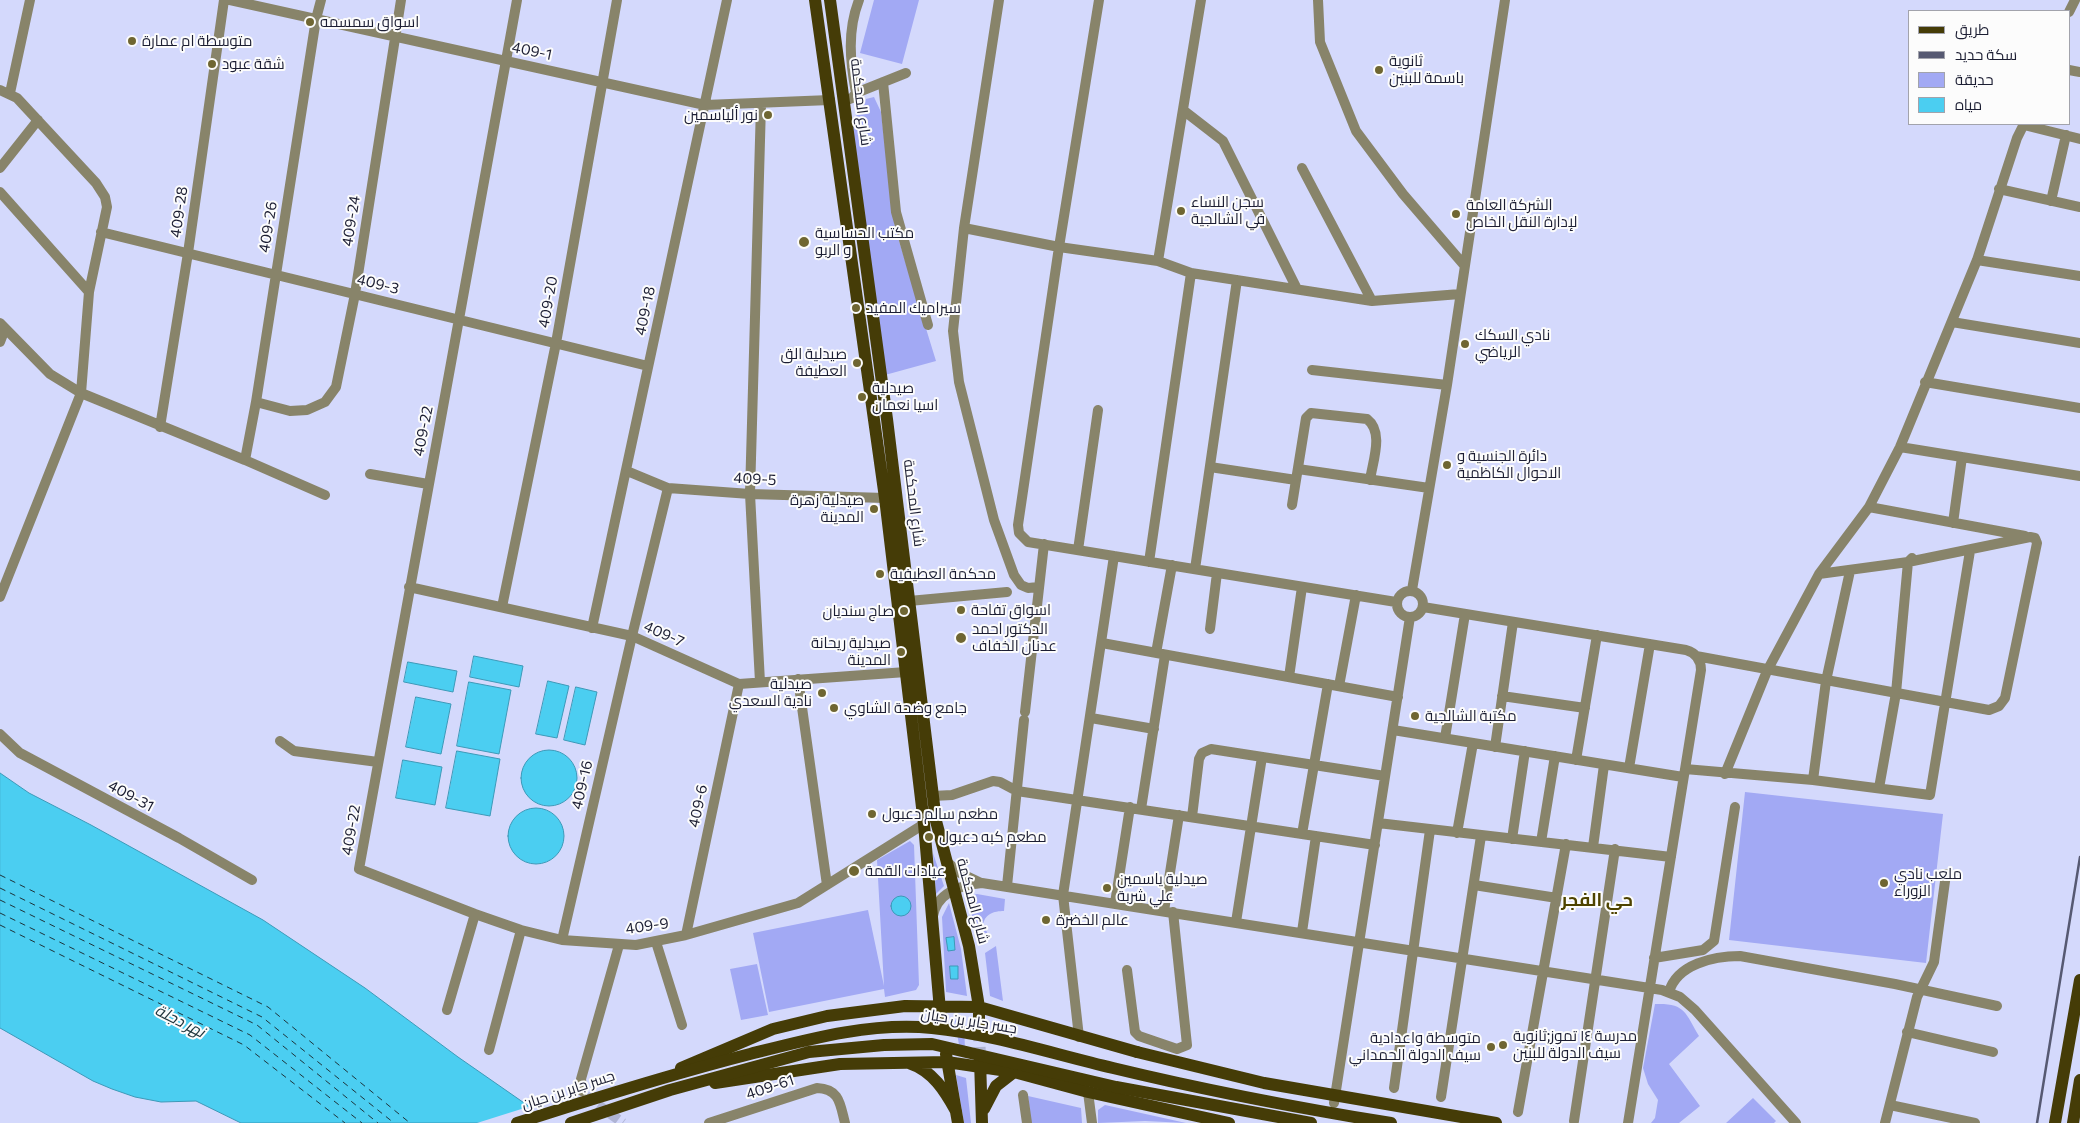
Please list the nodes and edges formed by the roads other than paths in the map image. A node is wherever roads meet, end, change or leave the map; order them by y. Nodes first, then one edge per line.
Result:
1 (30, 0) edge
2 (224, 0) edge
3 (230, 0) edge
4 (321, 0) edge
5 (402, 0) edge
6 (517, 0) edge
7 (617, 0) edge
8 (727, 0) edge
9 (815, 0) edge
10 (830, 0) edge
11 (859, 0) edge
12 (1000, 0) edge
13 (1099, 0) edge
14 (1201, 0) edge
15 (1318, 0) edge
16 (1505, 0) edge
17 (316, 19) junction
18 (396, 35) junction
19 (506, 62) junction
20 (906, 72) dead end
21 (602, 81) junction
22 (884, 82) junction
23 (5, 92) edge
24 (856, 93) junction
25 (830, 100) junction
26 (844, 101) junction
27 (761, 104) junction
28 (705, 105) junction
29 (1183, 110) junction
30 (38, 120) junction
31 (2024, 125) edge
32 (2066, 135) junction
33 (2080, 139) edge
34 (0, 168) edge
35 (1302, 168) dead end
36 (1999, 189) junction
37 (0, 192) edge
38 (2051, 202) junction
39 (2080, 207) edge
40 (964, 228) junction
41 (100, 232) junction
42 (1059, 247) junction
43 (188, 253) junction
44 (1158, 260) junction
45 (1977, 260) junction
46 (1464, 265) junction
47 (1190, 273) junction
48 (275, 274) junction
49 (2080, 276) edge
50 (1237, 280) junction
51 (1297, 290) junction
52 (89, 292) junction
53 (355, 294) junction
54 (1460, 294) junction
55 (1372, 301) junction
56 (459, 320) junction
57 (1952, 322) junction
58 (928, 325) dead end
59 (3, 326) edge
60 (0, 342) edge
61 (2080, 343) edge
62 (556, 344) junction
63 (648, 366) junction
64 (1312, 370) dead end
65 (1924, 382) junction
66 (1447, 385) junction
67 (81, 394) junction
68 (256, 402) junction
69 (2080, 408) edge
70 (1098, 410) dead end
71 (160, 427) junction
72 (1900, 447) junction
73 (1962, 457) junction
74 (245, 460) junction
75 (1210, 467) junction
76 (1298, 469) junction
77 (626, 471) junction
78 (370, 474) dead end
79 (2080, 476) edge
80 (1296, 480) junction
81 (1370, 480) junction
82 (428, 484) junction
83 (668, 488) junction
84 (1429, 488) junction
85 (750, 494) junction
86 (325, 495) dead end
87 (885, 498) junction
88 (1292, 505) dead end
89 (1869, 507) junction
90 (1953, 523) junction
91 (1019, 533) junction
92 (1000, 537) junction
93 (2030, 537) junction
94 (1044, 544) junction
95 (1078, 550) junction
96 (1970, 551) junction
97 (1114, 556) junction
98 (1910, 560) junction
99 (1149, 562) junction
100 (1172, 566) junction
101 (1195, 569) junction
102 (1850, 571) junction
103 (1217, 573) junction
104 (1819, 574) junction
105 (4, 576) edge
106 (1302, 586) junction
107 (409, 587) junction
108 (1039, 587) junction
109 (1412, 590) junction
110 (1007, 592) dead end
111 (1356, 595) junction
112 (0, 597) edge
113 (910, 601) junction
114 (1396, 602) junction
115 (502, 607) junction
116 (1423, 607) junction
117 (1465, 614) junction
118 (1410, 617) junction
119 (1513, 622) junction
120 (592, 628) junction
121 (1210, 629) dead end
122 (1597, 635) junction
123 (632, 636) junction
124 (1102, 643) junction
125 (1650, 644) junction
126 (1160, 654) junction
127 (1696, 656) junction
128 (1767, 671) junction
129 (906, 672) junction
130 (1289, 677) junction
131 (798, 679) junction
132 (1826, 681) junction
133 (760, 682) junction
134 (739, 684) junction
135 (1328, 684) junction
136 (1339, 686) junction
137 (1896, 693) junction
138 (1502, 696) junction
139 (1398, 697) junction
140 (1946, 702) junction
141 (1585, 708) junction
142 (1091, 718) junction
143 (1154, 729) junction
144 (1392, 730) junction
145 (0, 734) edge
146 (1444, 738) junction
147 (280, 741) dead end
148 (1473, 743) junction
149 (1495, 747) junction
150 (1525, 752) junction
151 (1555, 756) junction
152 (1262, 757) junction
153 (1576, 760) junction
154 (378, 762) junction
155 (1604, 764) junction
156 (1314, 765) junction
157 (1629, 768) junction
158 (1684, 773) junction
159 (1725, 774) junction
160 (1385, 776) junction
161 (1813, 780) junction
162 (1879, 788) junction
163 (1017, 791) junction
164 (933, 796) junction
165 (1077, 800) junction
166 (1130, 807) junction
167 (1735, 807) dead end
168 (1141, 809) junction
169 (1179, 814) junction
170 (1192, 817) junction
171 (1378, 823) junction
172 (924, 824) junction
173 (1252, 826) junction
174 (1430, 830) junction
175 (1458, 833) junction
176 (1302, 834) junction
177 (1316, 836) junction
178 (1481, 836) junction
179 (1512, 839) junction
180 (1541, 842) junction
181 (1566, 844) junction
182 (1375, 845) junction
183 (1593, 847) junction
184 (1616, 849) junction
185 (1671, 857) junction
186 (946, 861) junction
187 (359, 869) joint
188 (1946, 874) dead end
189 (252, 880) dead end
190 (982, 883) junction
191 (827, 885) junction
192 (1007, 886) junction
193 (1474, 886) junction
194 (953, 890) junction
195 (1063, 895) junction
196 (1557, 898) junction
197 (1114, 903) junction
198 (1169, 911) junction
199 (475, 914) junction
200 (933, 916) junction
201 (1236, 922) junction
202 (520, 930) junction
203 (1302, 932) junction
204 (686, 935) junction
205 (562, 940) junction
206 (1360, 941) junction
207 (656, 942) junction
208 (619, 945) junction
209 (1413, 950) junction
210 (1463, 957) junction
211 (1654, 958) junction
212 (1127, 970) dead end
213 (1544, 970) junction
214 (1596, 978) junction
215 (2080, 980) edge
216 (1650, 987) junction
217 (1920, 989) junction
218 (1669, 992) junction
219 (938, 1004) junction
220 (1997, 1006) dead end
221 (979, 1007) junction
222 (447, 1010) dead end
223 (941, 1022) dead end
224 (682, 1026) dead end
225 (979, 1029) tunnel mouth
226 (1907, 1032) junction
227 (1079, 1037) junction
228 (489, 1050) dead end
229 (1993, 1052) dead end
230 (946, 1058) junction
231 (902, 1061) junction
232 (980, 1063) junction
233 (1014, 1072) junction
234 (663, 1076) junction
235 (2080, 1080) edge
236 (1394, 1088) dead end
237 (670, 1090) junction
238 (582, 1091) dead end
239 (1088, 1092) junction
240 (1023, 1095) dead end
241 (1441, 1097) dead end
242 (1334, 1103) dead end
243 (1890, 1105) junction
244 (1518, 1112) dead end
245 (957, 1117) edge
246 (982, 1120) edge
247 (1574, 1121) dead end
248 (517, 1123) edge
249 (571, 1123) edge
250 (709, 1123) edge
251 (846, 1123) edge
252 (1027, 1123) edge
253 (1092, 1123) edge
254 (1229, 1123) edge
255 (1311, 1123) edge
256 (1391, 1123) edge
257 (1496, 1123) edge
258 (1628, 1123) edge
259 (1796, 1123) edge
260 (1885, 1123) edge
261 (1975, 1123) edge
262 (2055, 1123) edge
263 (2073, 1123) edge

1 - 23 street
2 - 43 street, 409-28
3 - 17 street, 409-1
4 - 17 street, 409-26
5 - 18 street, 409-24
6 - 19 street, 409-22
7 - 21 street, 409-20
8 - 28 street, 409-18
9 - 25 main road, شارع المحكمة
10 - 26 main road, شارع المحكمة
11 - 24 street
12 - 40 street
13 - 42 street
14 - 29 street
15 - 46 street
16 - 46 street
17 - 18 street, 409-1
17 - 48 street, 409-26
18 - 19 street, 409-1
18 - 53 street, 409-24
19 - 21 street, 409-1
19 - 56 street, 409-22
20 - 22 street
21 - 28 street, 409-1
21 - 62 street, 409-20
22 - 24 street
22 - 58 street
23 - 30 street
24 - 26 street
25 - 27 street, 409-1
25 - 87 main road, شارع المحكمة
26 - 113 main road, شارع المحكمة
27 - 28 street, 409-1
27 - 85 street
28 - 63 street, 409-18
29 - 44 street
29 - 51 street
30 - 34 street
30 - 41 street
31 - 32 street
31 - 36 street
32 - 33 street
32 - 38 street
35 - 55 street
36 - 38 street
36 - 45 street
37 - 52 street
38 - 39 street
40 - 42 street
40 - 92 street
41 - 43 street, 409-3
41 - 52 street
42 - 44 street
42 - 91 street
43 - 48 street, 409-3
43 - 71 street, 409-28
44 - 47 street
45 - 49 street
45 - 57 street
46 - 54 street
47 - 50 street
47 - 99 street
48 - 53 street, 409-3
48 - 68 street, 409-26
50 - 51 street
50 - 75 street
51 - 55 street
52 - 67 street
53 - 56 street, 409-3
53 - 68 street, 409-24
54 - 55 street
54 - 66 street
56 - 62 street, 409-3
56 - 82 street, 409-22
57 - 61 street
57 - 65 street
59 - 60 street
59 - 67 street
62 - 63 street, 409-3
62 - 115 street, 409-20
63 - 77 street, 409-18
64 - 66 street
65 - 69 street
65 - 72 street
66 - 84 street
67 - 71 street
67 - 105 street
68 - 74 street, 409-26
70 - 95 street
71 - 74 street
72 - 73 street
72 - 89 street
73 - 79 street
73 - 90 street
74 - 86 street
75 - 80 street
75 - 101 street
76 - 80 street
76 - 81 street
76 - 81 street
77 - 83 street, 409-5
77 - 120 street, 409-18
78 - 82 street
80 - 88 street
81 - 84 street
82 - 107 street, 409-22
83 - 85 street, 409-5
83 - 123 street, 409-16
84 - 109 street
85 - 87 street, 409-5
85 - 133 street
87 - 129 main road, شارع المحكمة
89 - 90 street
89 - 104 street
90 - 93 street
91 - 92 street
91 - 94 street
92 - 108 street
93 - 96 street
93 - 140 street
94 - 95 street
94 - 108 street
95 - 97 street
96 - 98 street
96 - 140 street
97 - 99 street
97 - 124 street
98 - 102 street
98 - 137 street
99 - 100 street
100 - 101 street
100 - 126 street
101 - 103 street
102 - 104 street
102 - 132 street
103 - 106 street
103 - 121 street
104 - 128 street
105 - 112 street
106 - 111 street
106 - 130 street
107 - 115 street, 409-7
107 - 154 street, 409-22
108 - 163 street
109 - 114 street
109 - 116 street
110 - 113 street
111 - 114 street
111 - 136 street
113 - 164 main road, شارع المحكمة
114 - 118 street
115 - 120 street, 409-7
116 - 117 street
116 - 118 street
117 - 119 street
117 - 146 street
118 - 139 street
119 - 122 street
119 - 138 street
120 - 123 street, 409-7
122 - 125 street
122 - 141 street
123 - 134 street, 409-7
123 - 205 street, 409-16
124 - 126 street
124 - 142 street
125 - 127 street
125 - 157 street
126 - 130 street
126 - 143 street
127 - 128 street
127 - 158 street
128 - 132 street
128 - 159 street
129 - 131 street, 409-7
129 - 172 main road, شارع المحكمة
130 - 135 street
131 - 133 street, 409-7
131 - 191 street
132 - 137 street
132 - 161 street
133 - 134 street, 409-7
134 - 204 street, 409-6
135 - 136 street
135 - 156 street
136 - 139 street
137 - 140 street
137 - 162 street
138 - 141 street
138 - 149 street
139 - 144 street
140 - 162 street
141 - 153 street
142 - 143 street
142 - 165 street
143 - 168 street
144 - 146 street
144 - 160 street
145 - 189 street, 409-31
146 - 148 street
147 - 154 street
148 - 149 street
148 - 175 street
149 - 150 street
150 - 151 street
150 - 179 street
151 - 153 street
151 - 180 street
152 - 156 street
152 - 170 street
152 - 173 street
153 - 155 street
154 - 187 street, 409-22
155 - 157 street
155 - 183 street
156 - 160 street
156 - 176 street
157 - 158 street
158 - 159 street
158 - 185 street
159 - 161 street
160 - 171 street
161 - 162 street
163 - 164 street
163 - 165 street
163 - 192 street
164 - 186 main road, شارع المحكمة
165 - 166 street
165 - 195 street
166 - 168 street
166 - 197 street
167 - 211 street
168 - 169 street
169 - 170 street
169 - 198 street
170 - 173 street
171 - 174 street
171 - 182 street
172 - 191 street, 409-9
172 - 200 main road, شارع المحكمة
173 - 176 street
173 - 201 street
174 - 175 street
174 - 209 street
175 - 178 street
176 - 177 street
177 - 182 street
177 - 203 street
178 - 179 street
178 - 193 street
179 - 180 street
180 - 181 street
181 - 183 street
181 - 196 street
182 - 206 street
183 - 184 street
184 - 185 street
184 - 214 street
185 - 211 street
186 - 190 street
186 - 194 main road, شارع المحكمة
187 - 199 street, 409-9
188 - 217 street
190 - 192 street
190 - 194 street
191 - 204 street, 409-9
192 - 195 street
193 - 196 street
193 - 210 street
194 - 200 street
194 - 221 main road, شارع المحكمة
195 - 197 street
195 - 227 street
196 - 213 street
197 - 198 street
198 - 201 street
198 - 212 street
199 - 202 street, 409-9
199 - 222 street
200 - 219 main road, شارع المحكمة
201 - 203 street
202 - 205 street, 409-9
202 - 228 street
203 - 206 street
204 - 207 street, 409-9
205 - 208 street, 409-9
206 - 209 street
206 - 242 street
207 - 208 street, 409-9
207 - 224 street
208 - 238 street
209 - 210 street
209 - 236 street
210 - 213 street
210 - 241 street
211 - 216 street
213 - 214 street
213 - 244 street
214 - 216 street
214 - 247 street
215 - 262 main road
216 - 218 street
216 - 258 street
217 - 218 street
217 - 220 street
217 - 226 street
218 - 259 street
219 - 221 main road
219 - 223 main road, شارع المحكمة
219 - 234 main road, bridge
221 - 225 main road, شارع المحكمة
221 - 227 main road
226 - 229 street
226 - 243 street
227 - 257 main road, bridge
230 - 231 main road
230 - 232 main road
230 - 245 main road
231 - 237 main road, bridge
231 - 245 main road
232 - 233 main road
232 - 246 main road
233 - 239 main road
233 - 246 main road
234 - 248 main road, جسر جابر بن حيان, bridge
234 - 256 main road, جسر جابر بن حيان, bridge
235 - 263 main road
237 - 249 main road, جسر جابر بن حيان, bridge
237 - 255 main road, جسر جابر بن حيان, bridge
239 - 253 street
239 - 254 main road
240 - 252 street
243 - 260 street
243 - 261 street
250 - 251 street, 409-61

